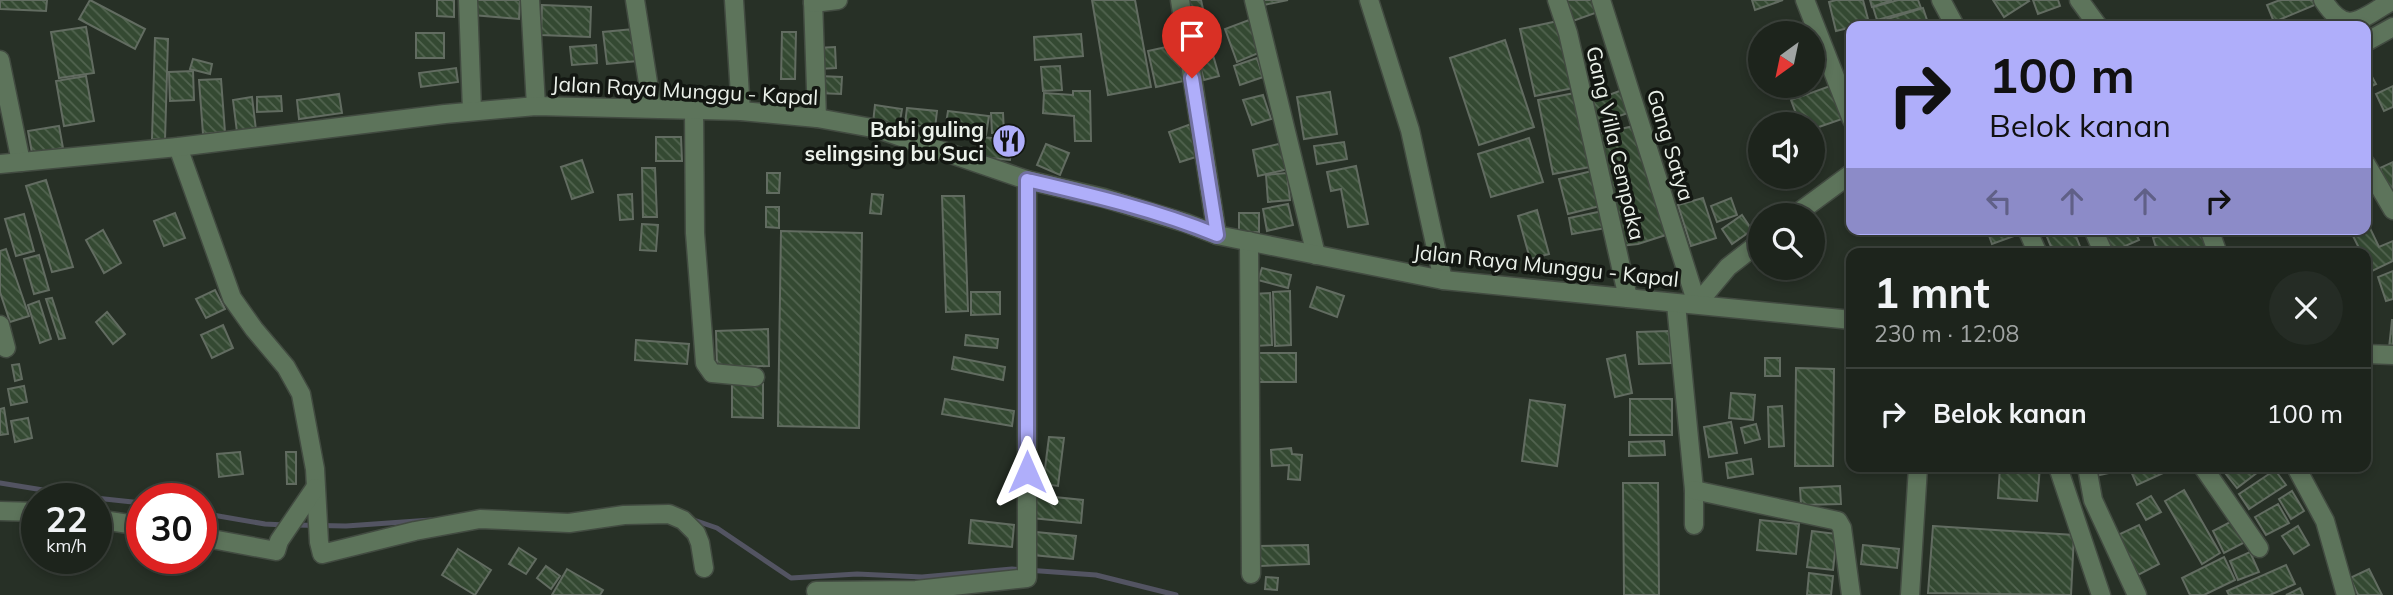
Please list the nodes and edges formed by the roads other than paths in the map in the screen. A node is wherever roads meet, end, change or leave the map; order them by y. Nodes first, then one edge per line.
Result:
1 (468, 0) edge
2 (530, 0) edge
3 (635, 0) edge
4 (734, 0) edge
5 (838, 0) edge
6 (1180, 0) edge
7 (1254, 0) edge
8 (1369, 0) edge
9 (1557, 0) edge
10 (1601, 0) edge
11 (1805, 0) edge
12 (1941, 0) edge
13 (2079, 0) edge
14 (2323, 0) edge
15 (2392, 1) edge
16 (813, 2) edge
17 (1952, 21) edge
18 (2094, 21) edge
19 (2342, 21) edge
20 (2355, 21) edge
21 (2393, 27) edge
22 (2371, 39) edge
23 (0, 60) edge
24 (1846, 105) edge
25 (536, 106) junction
26 (652, 108) junction
27 (472, 111) junction
28 (694, 111) junction
29 (741, 111) junction
30 (817, 118) junction
31 (178, 147) junction
32 (21, 162) junction
33 (0, 164) edge
34 (2371, 173) edge
35 (1846, 177) edge
36 (1027, 180) junction
37 (1811, 203) edge
38 (2393, 210) edge
39 (1217, 235) junction
40 (1249, 241) junction
41 (1748, 251) edge
42 (1316, 255) junction
43 (1443, 280) junction
44 (1628, 298) junction
45 (1676, 304) junction
46 (1697, 304) junction
47 (1846, 319) edge
48 (0, 325) edge
49 (6, 348) dead end
50 (2371, 354) edge
51 (2393, 355) edge
52 (754, 377) dead end
53 (1918, 472) edge
54 (2060, 472) edge
55 (2088, 472) edge
56 (2206, 472) edge
57 (2299, 472) edge
58 (1694, 490) junction
59 (316, 496) junction
60 (0, 512) edge
61 (21, 512) edge
62 (1694, 525) dead end
63 (217, 540) edge
64 (2259, 548) dead end
65 (704, 568) dead end
66 (1251, 574) dead end
67 (816, 591) dead end
68 (1851, 595) edge
69 (1910, 595) edge
70 (2101, 595) edge
71 (2137, 595) edge
72 (2346, 595) edge

1 - 27 street
2 - 25 street
3 - 26 street
4 - 29 street
5 - 16 street
6 - 39 street
7 - 42 street
8 - 43 street
9 - 44 street, Gang Villa Cempaka
10 - 46 street, Gang Satya
11 - 24 street
12 - 17 street
13 - 18 street
14 - 19 street
15 - 20 street
16 - 30 street
21 - 22 street
23 - 32 street
25 - 26 street, Jalan Raya Munggu - Kapal
25 - 27 street, Jalan Raya Munggu - Kapal
26 - 28 street, Jalan Raya Munggu - Kapal
27 - 31 street, Jalan Raya Munggu - Kapal
28 - 29 street, Jalan Raya Munggu - Kapal
28 - 52 street
29 - 30 street, Jalan Raya Munggu - Kapal
30 - 36 street, Jalan Raya Munggu - Kapal
31 - 32 street, Jalan Raya Munggu - Kapal
31 - 59 street
32 - 33 street, Jalan Raya Munggu - Kapal
34 - 38 street
35 - 37 street
36 - 39 street, Jalan Raya Munggu - Kapal
36 - 67 street
39 - 40 street, Jalan Raya Munggu - Kapal
40 - 42 street, Jalan Raya Munggu - Kapal
40 - 66 street
41 - 46 street
42 - 43 street, Jalan Raya Munggu - Kapal
43 - 44 street, Jalan Raya Munggu - Kapal
44 - 45 street, Jalan Raya Munggu - Kapal
45 - 46 street, Jalan Raya Munggu - Kapal
45 - 58 street
46 - 47 street, Jalan Raya Munggu - Kapal
48 - 49 street
50 - 51 street
53 - 69 street
54 - 70 street
55 - 71 street
56 - 64 street
57 - 72 street
58 - 62 street
58 - 68 street
59 - 63 street
59 - 65 street
60 - 61 street

